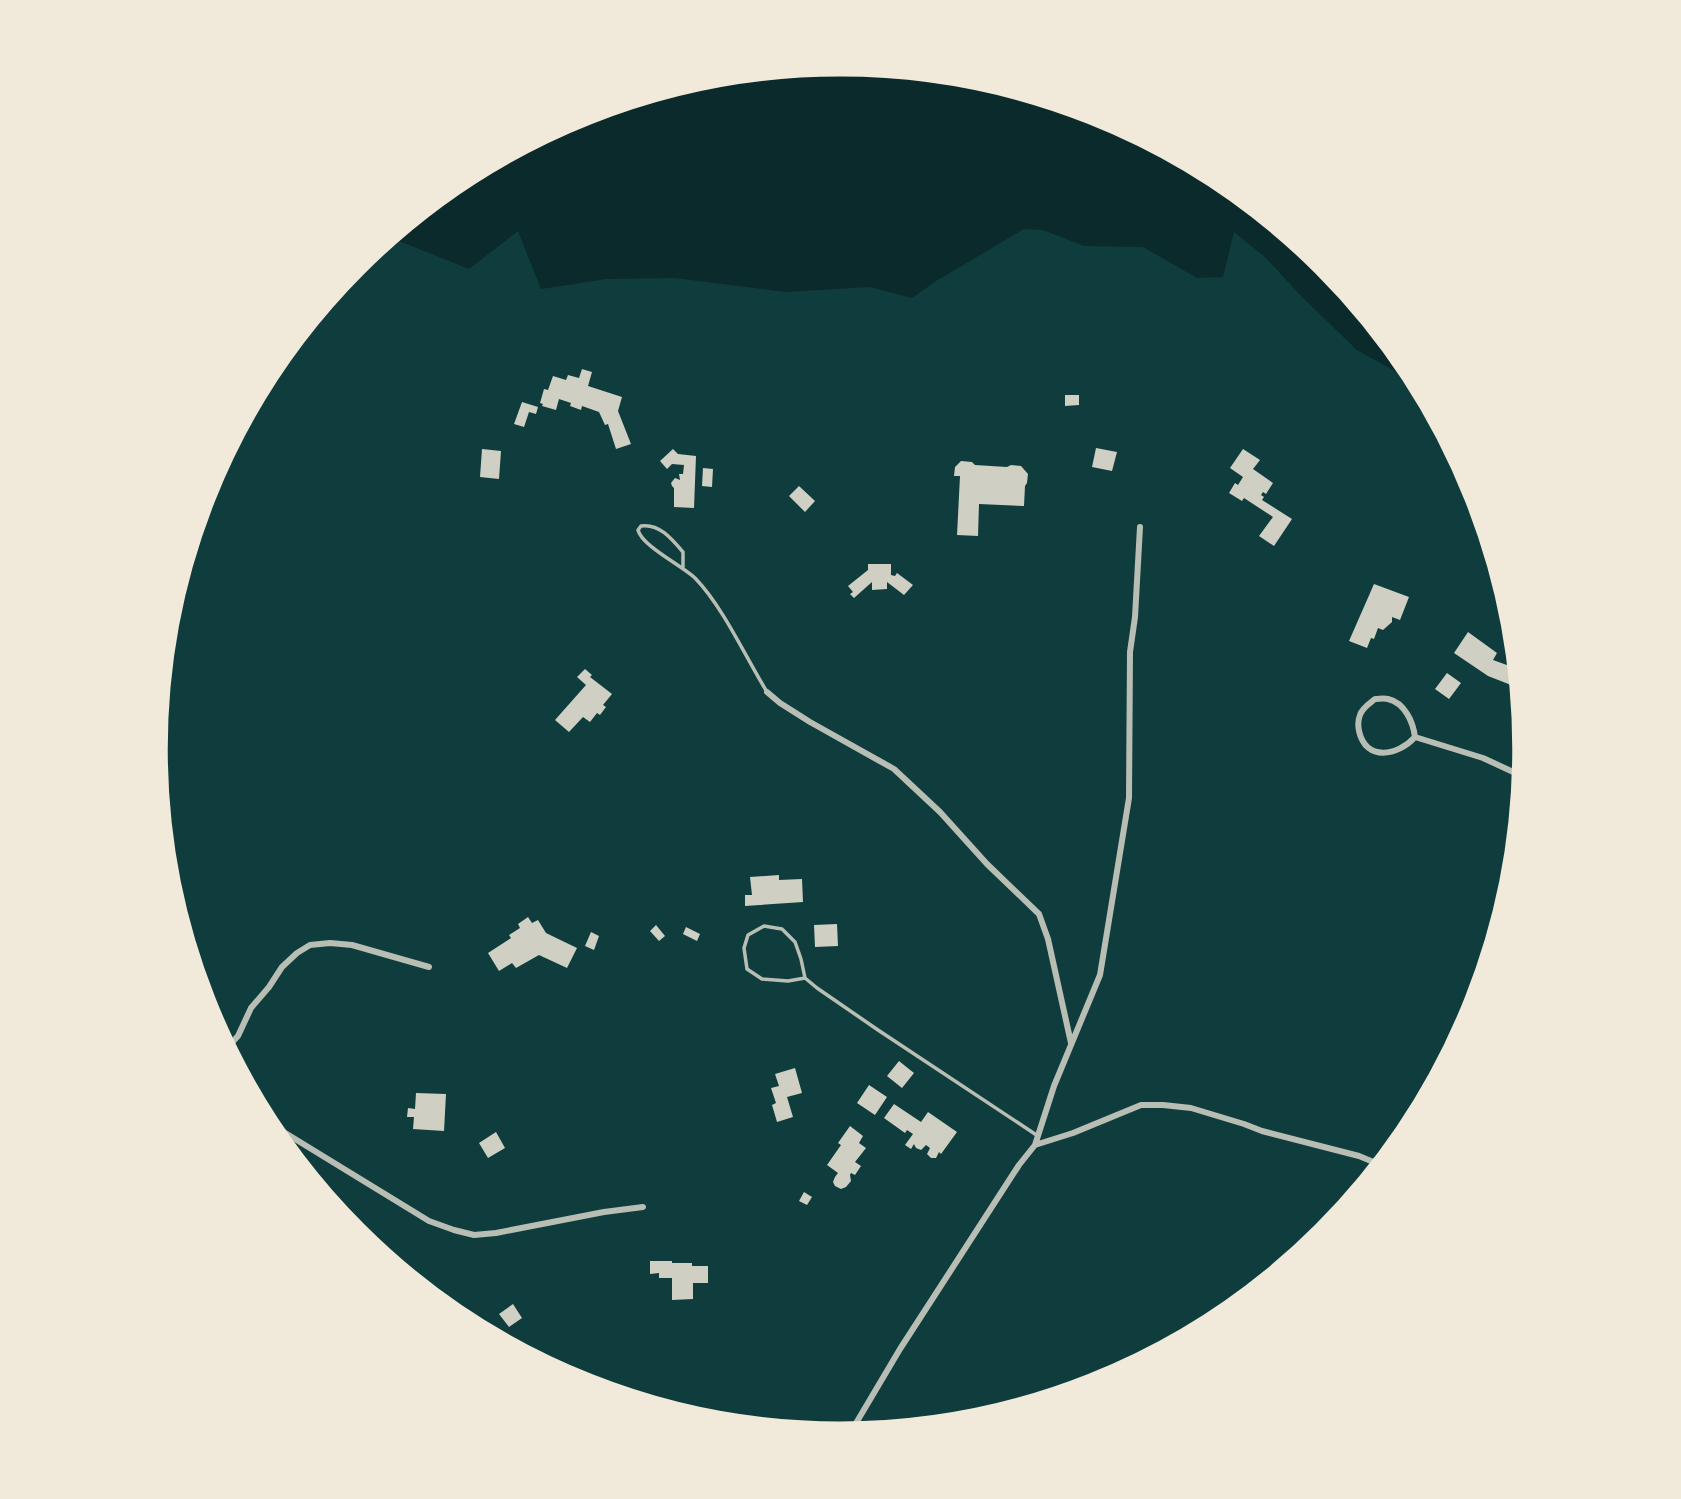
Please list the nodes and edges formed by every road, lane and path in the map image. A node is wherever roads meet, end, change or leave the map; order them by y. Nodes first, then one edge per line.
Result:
1 (1140, 527) dead end
2 (683, 567) junction
3 (766, 692) joint
4 (1415, 737) junction
5 (1514, 772) edge
6 (429, 967) dead end
7 (805, 978) junction
8 (233, 1041) edge
9 (1072, 1045) junction
10 (288, 1134) edge
11 (1038, 1136) junction
12 (1035, 1145) junction
13 (1373, 1162) edge
14 (643, 1207) dead end
15 (856, 1423) edge

1 - 9 street
2 - 2 lane
2 - 3 lane
3 - 9 street
4 - 4 street
4 - 5 street
6 - 8 street
7 - 7 lane
7 - 11 lane
9 - 11 street
10 - 14 street
11 - 12 street
12 - 13 street
12 - 15 street

